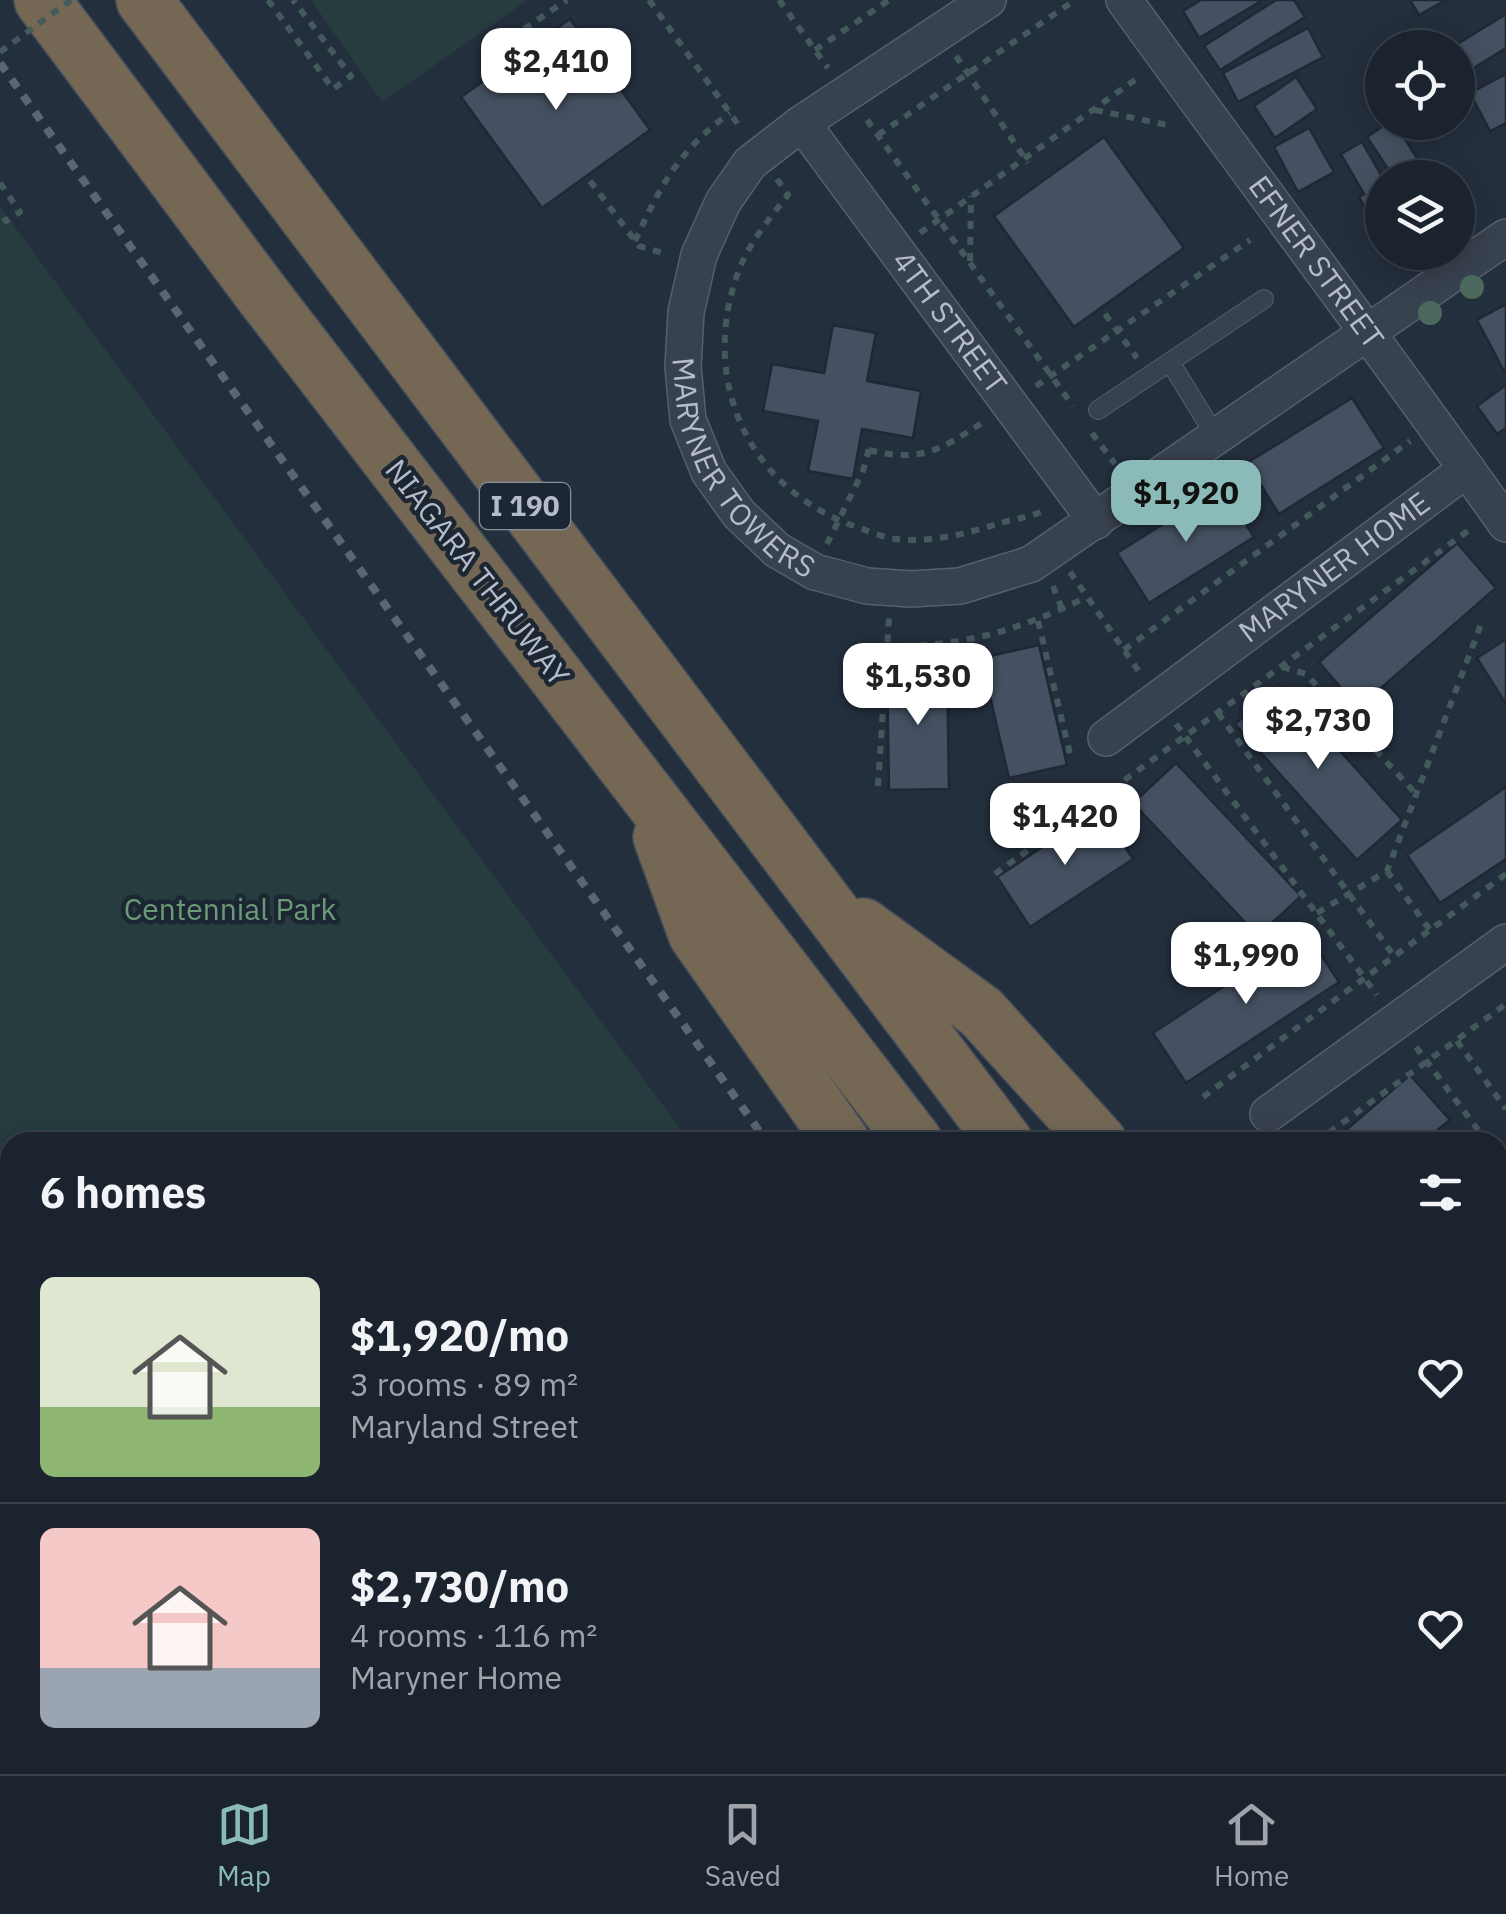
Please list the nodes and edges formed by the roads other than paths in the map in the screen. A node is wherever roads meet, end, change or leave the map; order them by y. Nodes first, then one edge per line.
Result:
1 (42, 0) edge
2 (144, 0) edge
3 (988, 0) edge
4 (1124, 0) edge
5 (802, 123) junction
6 (1506, 237) edge
7 (1264, 298) dead end
8 (1368, 330) junction
9 (1170, 362) junction
10 (1098, 410) dead end
11 (1216, 437) junction
12 (1467, 469) junction
13 (1490, 526) edge
14 (1078, 540) junction
15 (1106, 738) dead end
16 (645, 792) junction
17 (817, 892) junction
18 (1506, 942) edge
19 (1268, 1114) dead end
20 (835, 1132) edge
21 (908, 1132) edge
22 (997, 1132) edge
23 (1089, 1132) edge

1 - 16 highway, NIAGARA THRUWAY / I 190
2 - 17 highway, I 190
3 - 5 street, MARYNER TOWERS
4 - 8 street, EFNER STREET
5 - 14 street, 4TH STREET
5 - 14 street, MARYNER TOWERS
6 - 8 street, MARYNER TOWERS
7 - 9 lane
8 - 11 street, MARYNER TOWERS
8 - 12 street, EFNER STREET
9 - 10 lane
9 - 11 lane
11 - 14 street, MARYNER TOWERS
12 - 13 street, EFNER STREET
12 - 15 street, MARYNER HOME
16 - 20 highway
16 - 21 highway, NIAGARA THRUWAY / I 190
17 - 22 highway, I 190
17 - 23 highway
18 - 19 street

